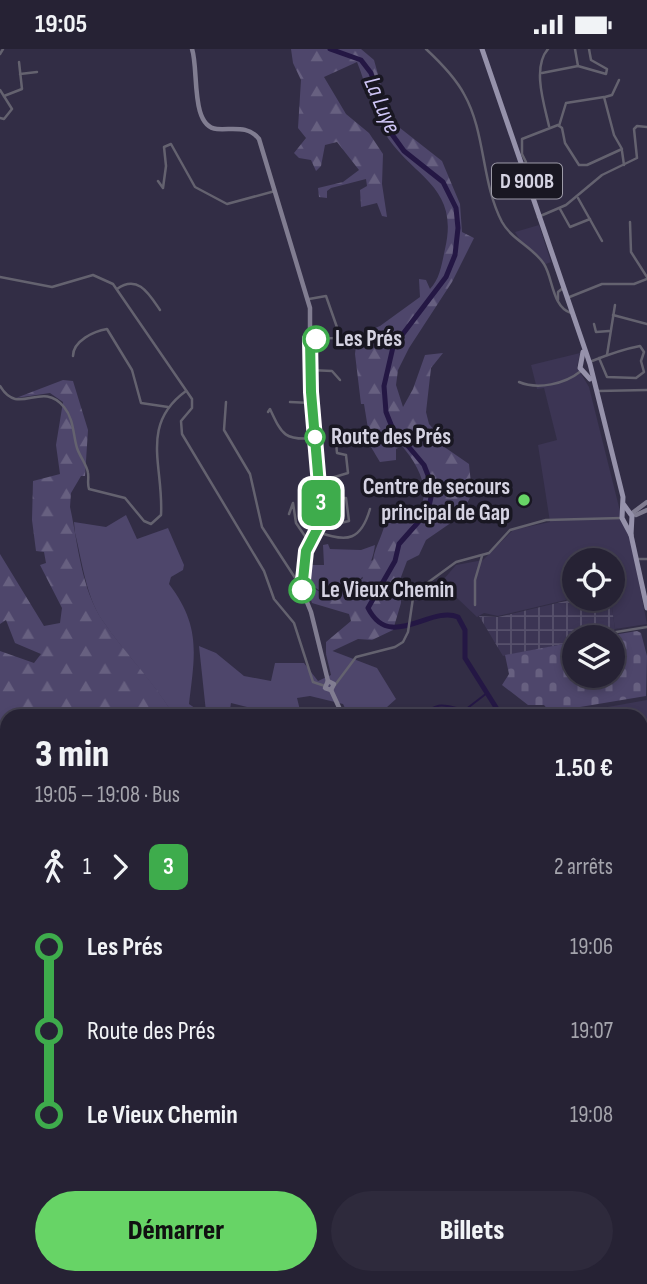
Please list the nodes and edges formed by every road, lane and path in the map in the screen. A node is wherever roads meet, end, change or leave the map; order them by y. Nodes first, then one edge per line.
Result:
1 (3, 49) edge
2 (192, 49) edge
3 (426, 49) edge
4 (482, 49) edge
5 (548, 49) edge
6 (575, 49) edge
7 (589, 49) edge
8 (0, 54) edge
9 (19, 62) dead end
10 (578, 66) junction
11 (37, 72) dead end
12 (542, 73) junction
13 (20, 74) junction
14 (619, 80) dead end
15 (0, 89) edge
16 (4, 96) junction
17 (604, 97) junction
18 (0, 118) edge
19 (559, 126) junction
20 (549, 127) junction
21 (647, 127) edge
22 (622, 149) junction
23 (624, 165) junction
24 (522, 167) junction
25 (158, 181) dead end
26 (275, 191) junction
27 (577, 197) junction
28 (560, 208) junction
29 (538, 217) junction
30 (590, 219) junction
31 (631, 222) dead end
32 (602, 241) dead end
33 (0, 277) edge
34 (647, 278) edge
35 (562, 288) junction
36 (117, 289) junction
37 (566, 298) junction
38 (309, 299) junction
39 (559, 301) junction
40 (615, 305) dead end
41 (160, 310) dead end
42 (571, 313) junction
43 (612, 315) junction
44 (594, 324) dead end
45 (647, 324) edge
46 (609, 331) junction
47 (310, 339) junction
48 (607, 355) junction
49 (73, 356) dead end
50 (599, 358) junction
51 (586, 367) junction
52 (310, 370) junction
53 (340, 380) dead end
54 (519, 382) dead end
55 (0, 386) edge
56 (647, 390) edge
57 (186, 391) junction
58 (596, 391) junction
59 (226, 402) dead end
60 (290, 403) dead end
61 (312, 403) junction
62 (169, 407) junction
63 (268, 412) dead end
64 (315, 438) junction
65 (336, 443) dead end
66 (320, 481) junction
67 (321, 500) junction
68 (646, 505) edge
69 (370, 509) dead end
70 (289, 514) dead end
71 (627, 517) junction
72 (336, 524) dead end
73 (318, 532) junction
74 (310, 542) junction
75 (480, 556) junction
76 (636, 559) junction
77 (647, 559) edge
78 (302, 589) junction
79 (475, 605) dead end
80 (647, 608) edge
81 (645, 628) edge
82 (625, 631) edge
83 (330, 685) junction
84 (341, 709) edge

1 - 8 street
2 - 26 street
3 - 39 street
4 - 24 main road, D 900B
5 - 12 street
6 - 10 street
7 - 10 street
9 - 13 street
10 - 12 street
11 - 13 street
12 - 20 street
13 - 16 street
14 - 17 street
15 - 16 street
16 - 18 street
17 - 19 street
17 - 22 street
19 - 20 street
19 - 22 street
20 - 24 street
21 - 23 street
22 - 23 street
23 - 27 street
24 - 29 main road, D 900B
25 - 26 street
26 - 38 street
27 - 28 street
27 - 30 street
28 - 29 street
28 - 30 street
29 - 35 main road, D 900B
30 - 32 street
31 - 34 street
33 - 36 street
34 - 37 street
35 - 37 main road, D 900B
35 - 39 street
36 - 41 street
36 - 57 street
37 - 42 main road, D 900B
38 - 47 street
38 - 47 street
39 - 42 street
40 - 43 street
42 - 51 main road, D 900B
43 - 45 street
43 - 46 street
44 - 46 street
46 - 48 street
47 - 52 street
48 - 50 street
48 - 50 street
49 - 62 street
50 - 51 street
51 - 54 street
51 - 58 main road
52 - 53 street
52 - 61 street
55 - 62 street
56 - 58 street
57 - 62 street
57 - 83 street
58 - 71 main road
59 - 78 street
60 - 61 street
61 - 64 street
63 - 64 street
64 - 66 street
65 - 66 street
66 - 67 street
67 - 72 street
67 - 73 street
68 - 71 street
69 - 73 street
70 - 74 street
71 - 75 street
71 - 76 main road
73 - 74 street
74 - 78 street
75 - 79 street
75 - 83 street
76 - 77 street
76 - 80 main road
78 - 83 street
81 - 82 street
83 - 84 street

